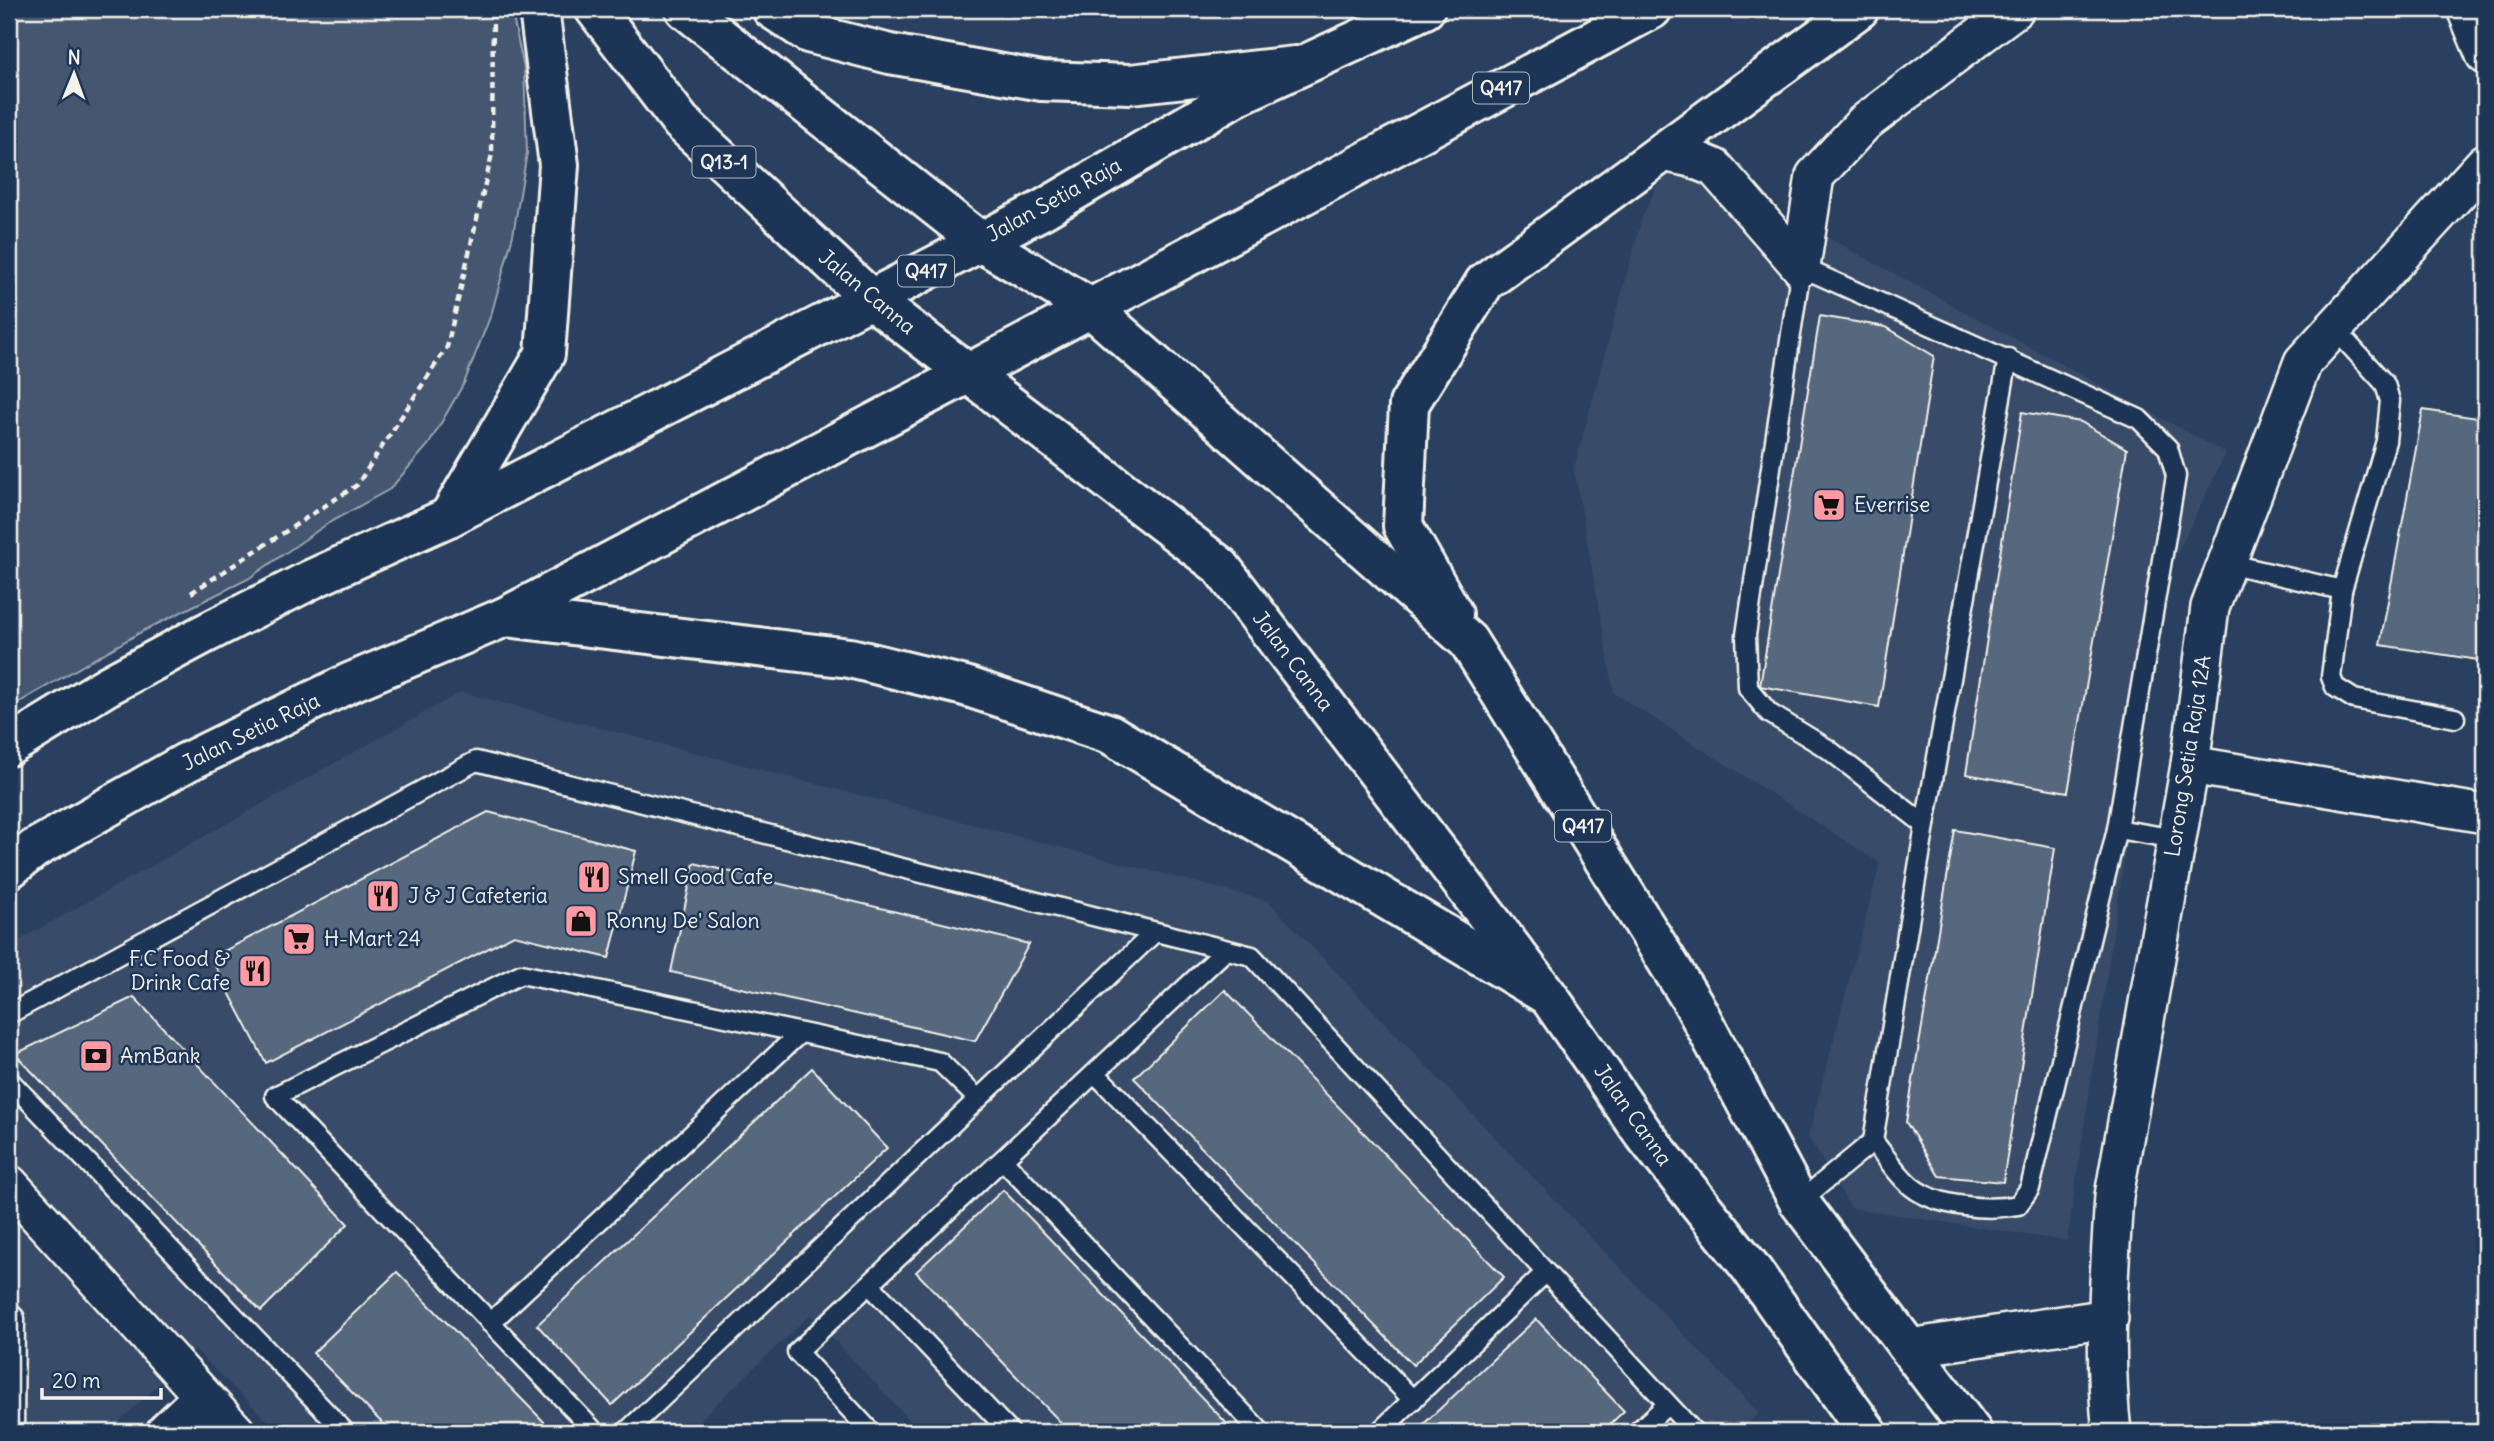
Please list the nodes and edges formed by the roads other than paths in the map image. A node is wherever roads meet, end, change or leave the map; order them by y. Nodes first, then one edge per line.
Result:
1 (539, 9) edge
2 (595, 9) edge
3 (685, 9) edge
4 (772, 9) edge
5 (1425, 9) edge
6 (1652, 9) edge
7 (1859, 9) edge
8 (2014, 9) edge
9 (2466, 9) edge
10 (2485, 55) edge
11 (1299, 66) junction
12 (1662, 152) junction
13 (2485, 163) edge
14 (982, 243) junction
15 (1801, 267) junction
16 (870, 299) junction
17 (1091, 308) junction
18 (2334, 328) junction
19 (2008, 358) junction
20 (969, 373) junction
21 (449, 517) junction
22 (2227, 563) junction
23 (2342, 590) junction
24 (505, 617) junction
25 (1468, 640) junction
26 (2455, 718) dead end
27 (9, 746) edge
28 (2190, 765) junction
29 (2485, 814) edge
30 (1924, 825) junction
31 (2117, 829) junction
32 (2176, 839) junction
33 (9, 869) edge
34 (1155, 932) junction
35 (1226, 950) junction
36 (1549, 997) junction
37 (9, 1014) edge
38 (800, 1033) junction
39 (1096, 1073) junction
40 (9, 1080) edge
41 (978, 1099) junction
42 (1873, 1140) junction
43 (1003, 1160) junction
44 (9, 1184) edge
45 (1799, 1202) junction
46 (1545, 1273) junction
47 (870, 1285) junction
48 (9, 1311) edge
49 (2109, 1318) junction
50 (490, 1323) junction
51 (1909, 1348) junction
52 (202, 1397) junction
53 (1413, 1400) junction
54 (1667, 1405) junction
55 (14, 1432) edge
56 (165, 1432) edge
57 (236, 1432) edge
58 (345, 1432) edge
59 (595, 1432) edge
60 (626, 1432) edge
61 (871, 1432) edge
62 (1010, 1432) edge
63 (1261, 1432) edge
64 (1379, 1432) edge
65 (1637, 1432) edge
66 (1694, 1432) edge
67 (1865, 1432) edge
68 (1972, 1432) edge
69 (2112, 1432) edge

1 - 21 main road
2 - 16 main road, Jalan Canna / Q13-1
3 - 14 main road, Jalan Setia Raja
4 - 11 main road
5 - 11 main road, Jalan Setia Raja / Q417
6 - 17 main road, Q417
7 - 12 main road
8 - 15 street
9 - 10 street
11 - 14 main road, Jalan Setia Raja / Q417
12 - 15 street
12 - 25 main road
13 - 18 street, Lorong Setia Raja 12A
14 - 16 main road, Q417
14 - 17 main road, Q417
15 - 19 lane
15 - 30 lane
16 - 20 main road, Jalan Canna / Q417
16 - 21 main road
17 - 20 main road, Q417
17 - 25 main road, Q417
18 - 22 street, Lorong Setia Raja 12A
18 - 23 lane
19 - 30 lane
19 - 31 lane
20 - 24 main road, Jalan Setia Raja
20 - 36 main road, Jalan Canna / Q417
21 - 27 main road
22 - 23 lane
22 - 28 street, Lorong Setia Raja 12A
23 - 26 lane
24 - 33 main road, Jalan Setia Raja
24 - 36 main road
25 - 45 main road, Q417
28 - 29 street
28 - 32 street, Lorong Setia Raja 12A
30 - 42 lane
31 - 32 lane
31 - 42 lane
32 - 49 street, Lorong Setia Raja 12A
34 - 35 lane
34 - 37 lane
34 - 41 lane
35 - 39 lane
35 - 46 lane
36 - 67 main road, Jalan Canna / Q417
38 - 41 lane
38 - 50 lane
38 - 50 lane
39 - 43 lane
39 - 53 lane
40 - 58 lane
41 - 60 lane
42 - 45 lane
43 - 47 lane
43 - 63 lane
44 - 52 street
45 - 51 main road, Q417
46 - 53 lane
46 - 54 lane
47 - 61 lane
47 - 62 lane
48 - 55 lane
49 - 51 street
49 - 69 street, Lorong Setia Raja 12A
50 - 59 lane
51 - 68 main road, Q417
52 - 56 street
52 - 57 street
53 - 64 lane
54 - 65 lane
54 - 66 lane

